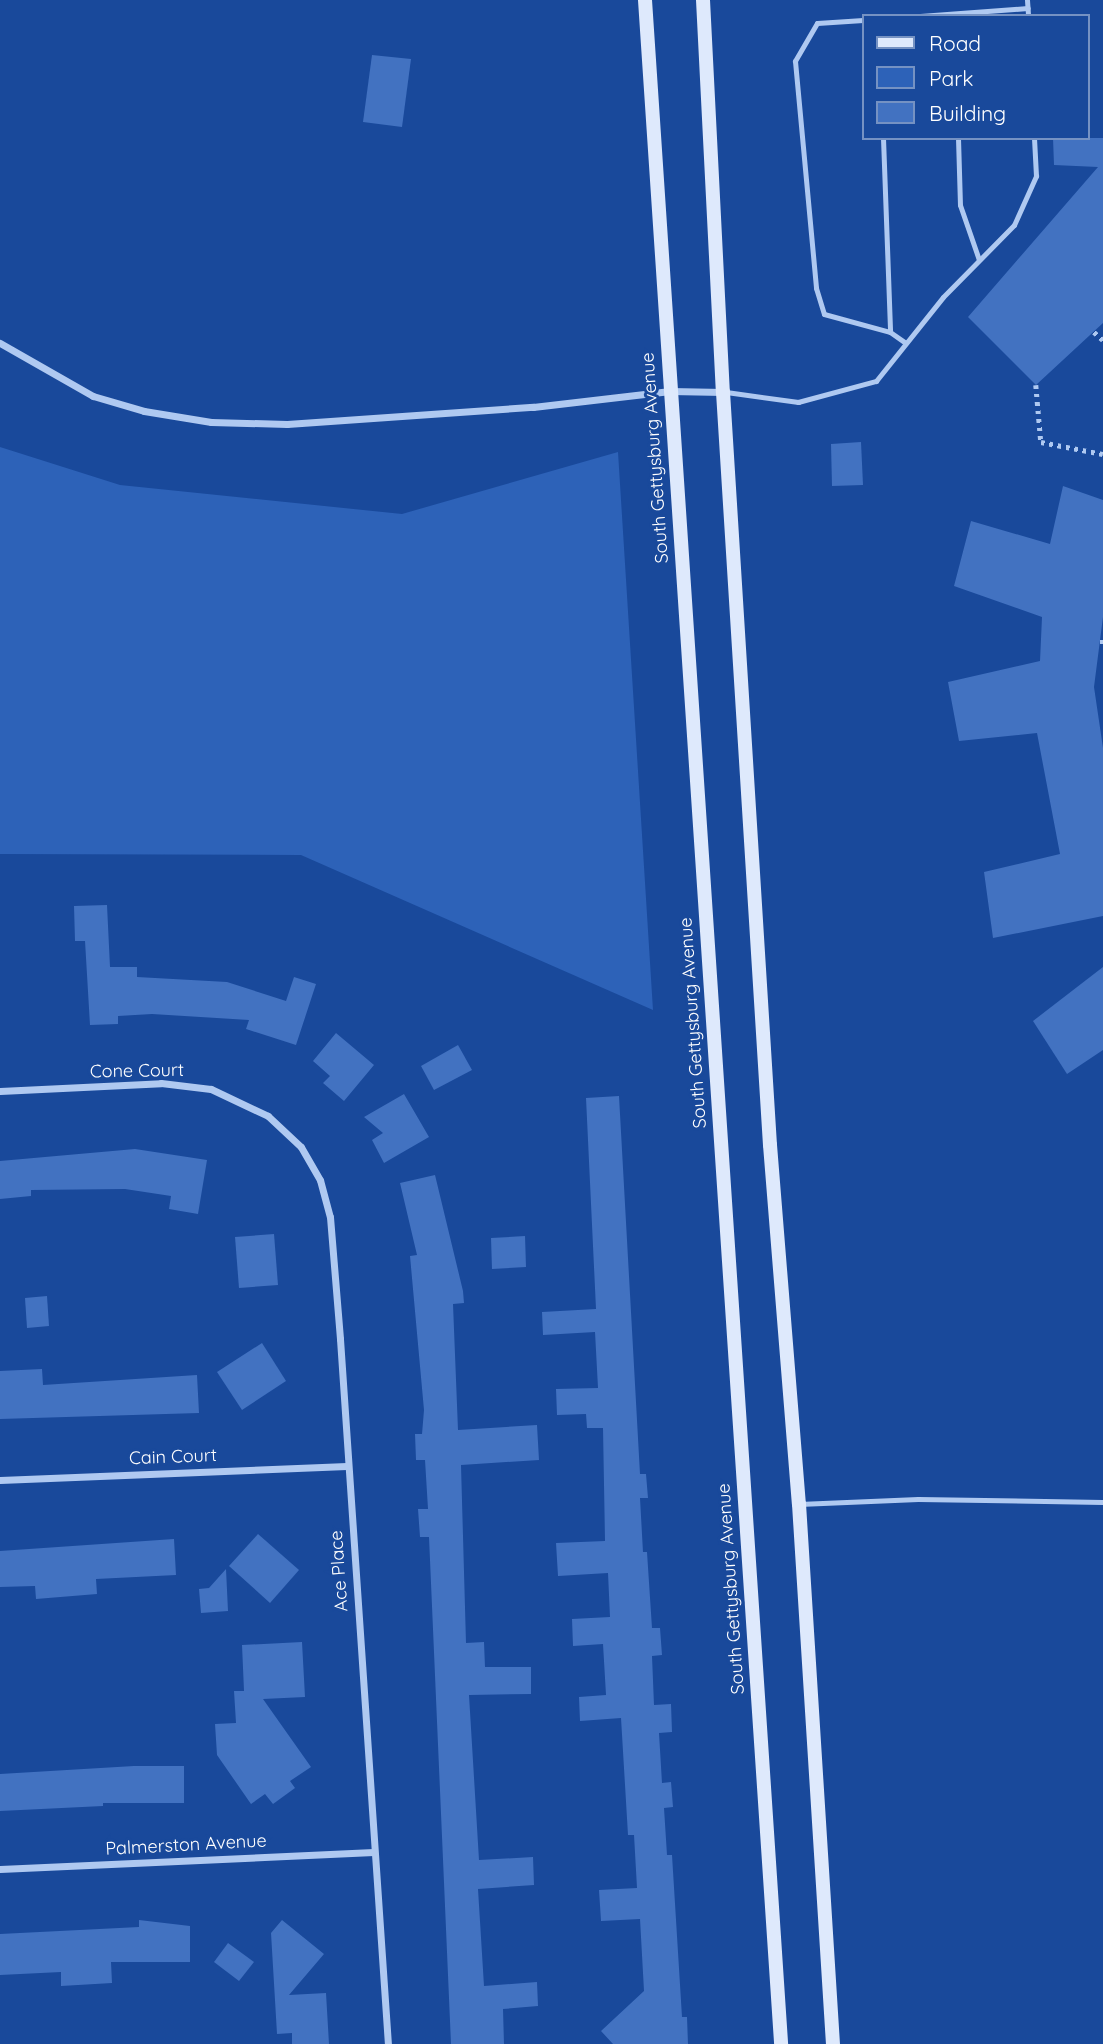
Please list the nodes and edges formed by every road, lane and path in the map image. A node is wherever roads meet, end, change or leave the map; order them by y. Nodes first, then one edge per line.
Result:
1 (645, 0) edge
2 (704, 0) edge
3 (1027, 0) edge
4 (1028, 8) junction
5 (965, 14) edge
6 (1028, 14) edge
7 (862, 19) edge
8 (883, 140) edge
9 (958, 140) edge
10 (1034, 140) edge
11 (979, 260) junction
12 (890, 332) junction
13 (1094, 332) dead end
14 (1103, 340) edge
15 (0, 343) edge
16 (906, 343) junction
17 (1036, 385) dead end
18 (670, 391) junction
19 (723, 392) junction
20 (1103, 454) edge
21 (0, 1091) edge
22 (268, 1115) joint
23 (347, 1466) junction
24 (0, 1480) edge
25 (1103, 1502) edge
26 (799, 1504) junction
27 (374, 1852) junction
28 (0, 1869) edge
29 (388, 2044) edge
30 (781, 2044) edge
31 (833, 2044) edge

1 - 18 main road, South Gettysburg Avenue
2 - 19 main road
3 - 4 lane
4 - 5 lane
4 - 6 lane
7 - 12 lane
8 - 12 lane
9 - 11 lane
10 - 11 lane
11 - 16 lane
12 - 16 lane
13 - 14 path
15 - 18 street
16 - 19 lane
17 - 20 path
18 - 19 street
18 - 30 main road, South Gettysburg Avenue
19 - 26 main road
21 - 22 street, Cone Court
22 - 23 street, Ace Place
23 - 24 street, Cain Court
23 - 27 street, Ace Place
25 - 26 lane
26 - 31 main road
27 - 28 street, Palmerston Avenue
27 - 29 street, Ace Place

